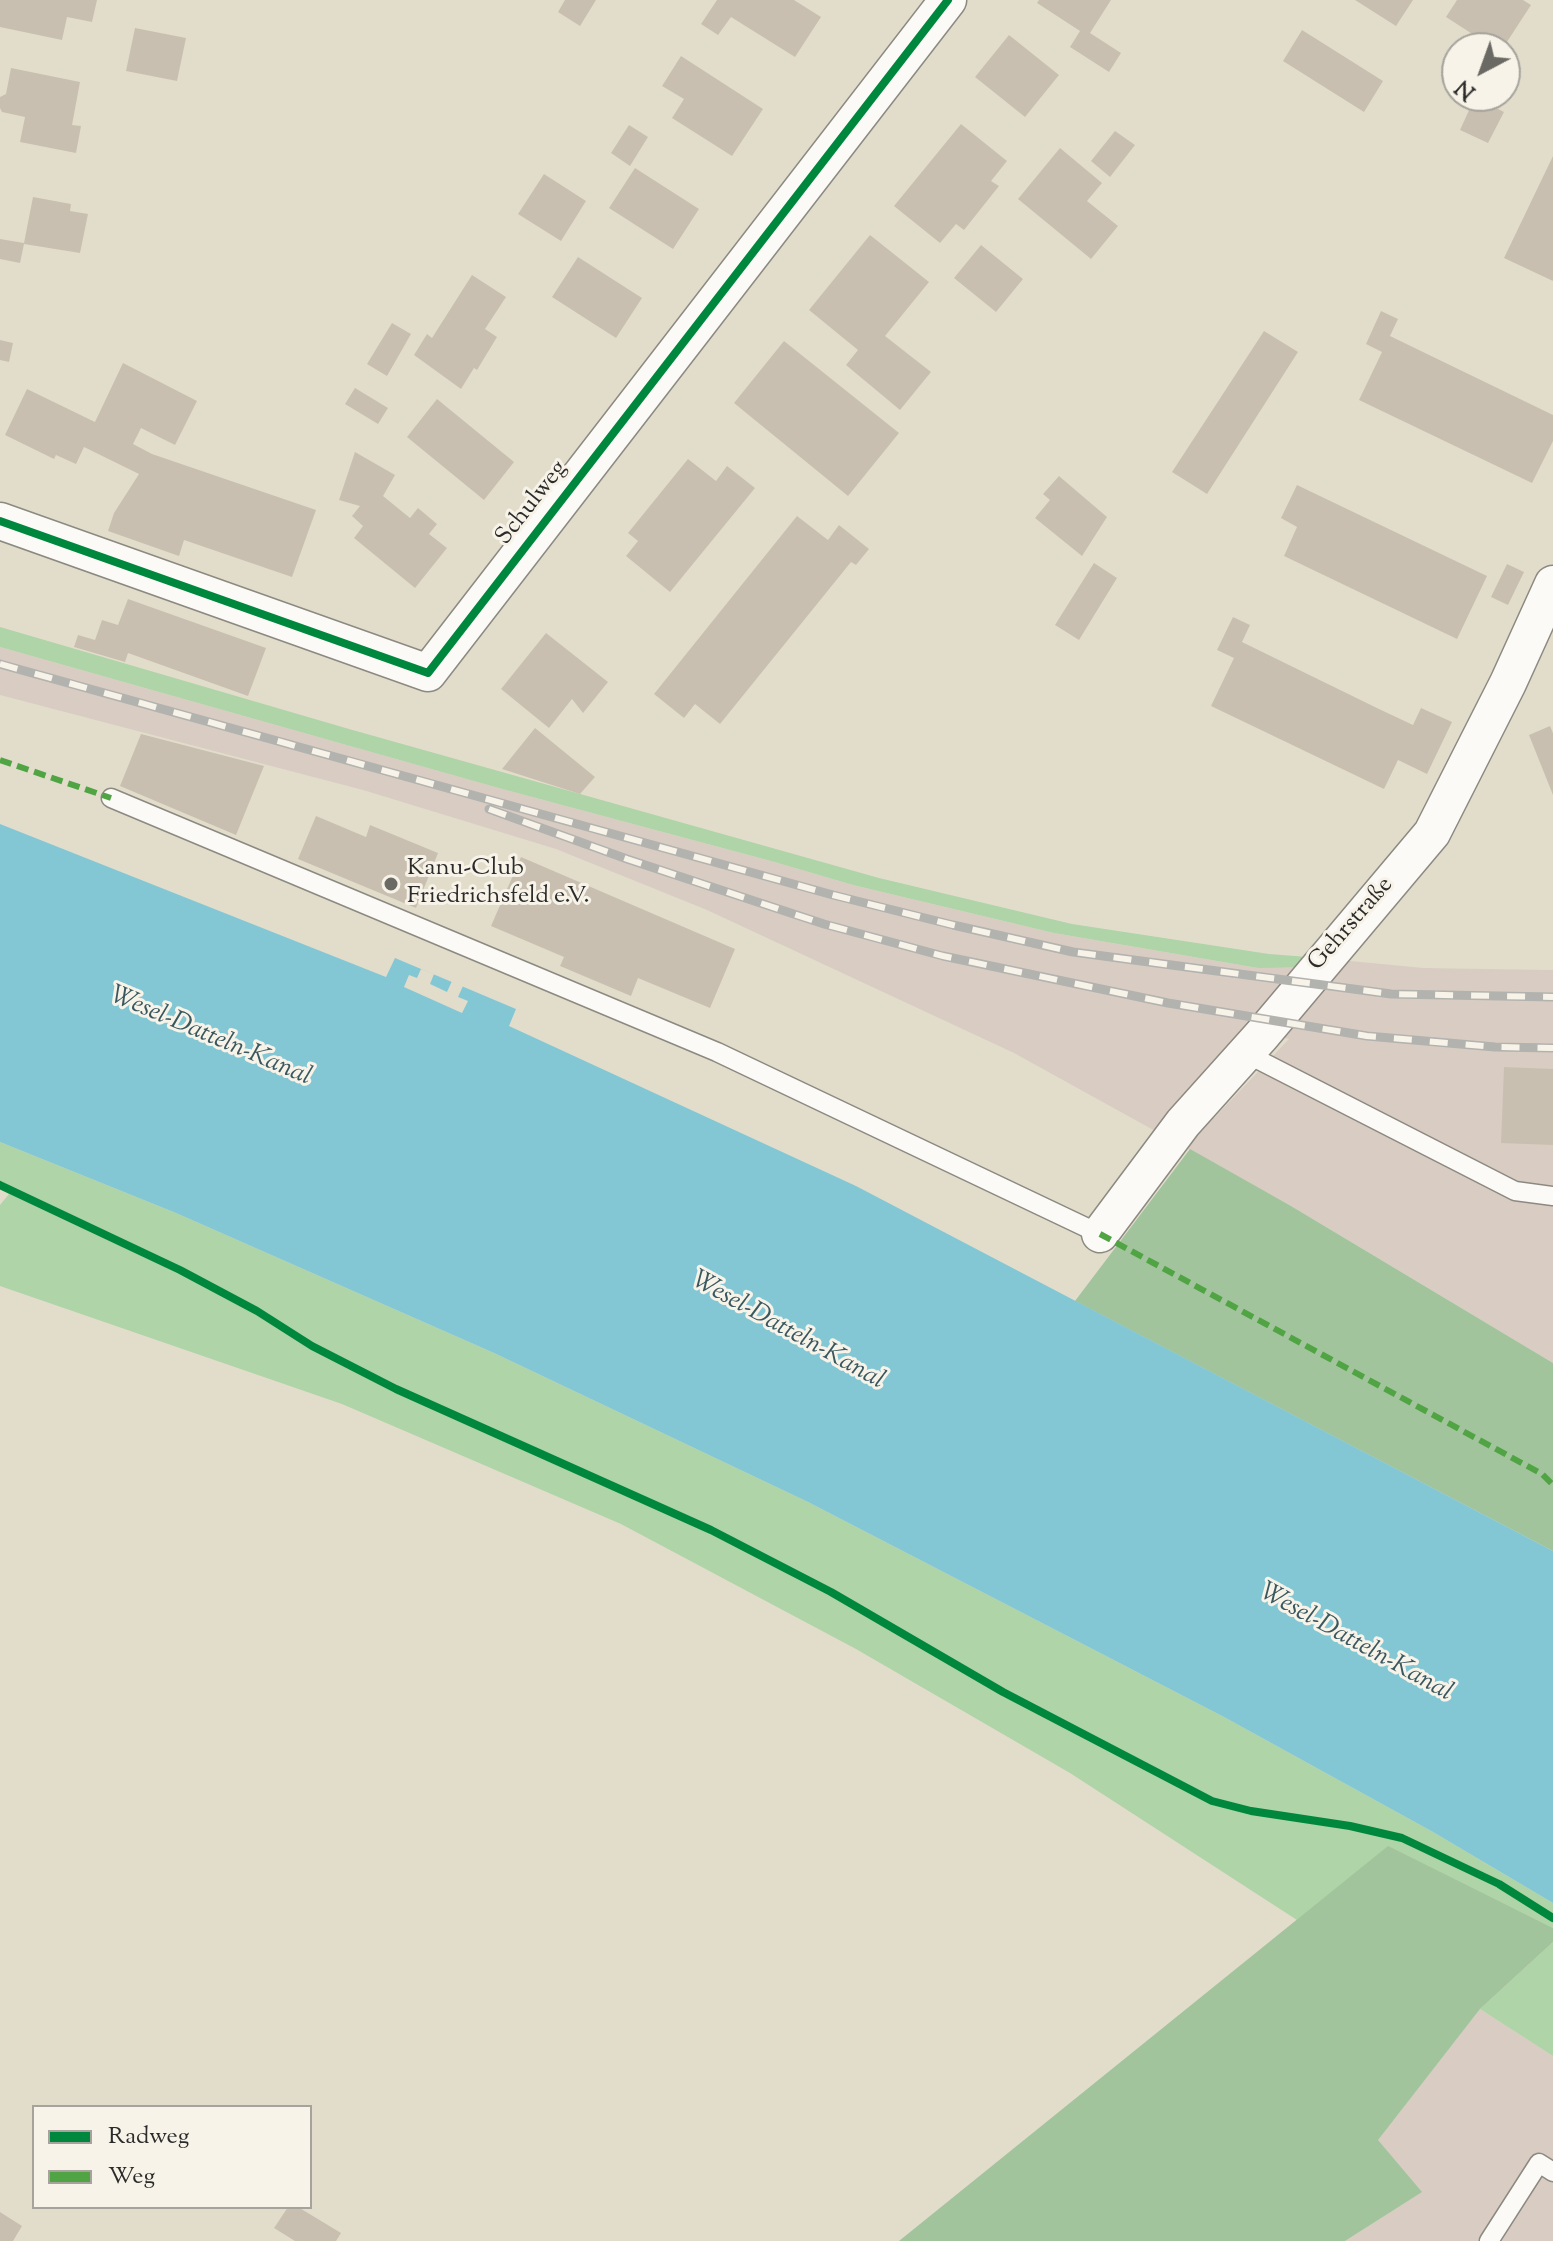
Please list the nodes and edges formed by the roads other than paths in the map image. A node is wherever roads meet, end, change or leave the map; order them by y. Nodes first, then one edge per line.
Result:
1 (948, 0) edge
2 (0, 521) edge
3 (1553, 584) edge
4 (111, 798) dead end
5 (1245, 1053) junction
6 (1553, 1196) edge
7 (1100, 1234) joint
8 (1553, 2172) edge
9 (1489, 2241) edge

1 - 2 street, Schulweg
3 - 5 street, Gehrstraße
4 - 7 lane
5 - 6 lane
5 - 7 street, Gehrstraße
8 - 9 lane

